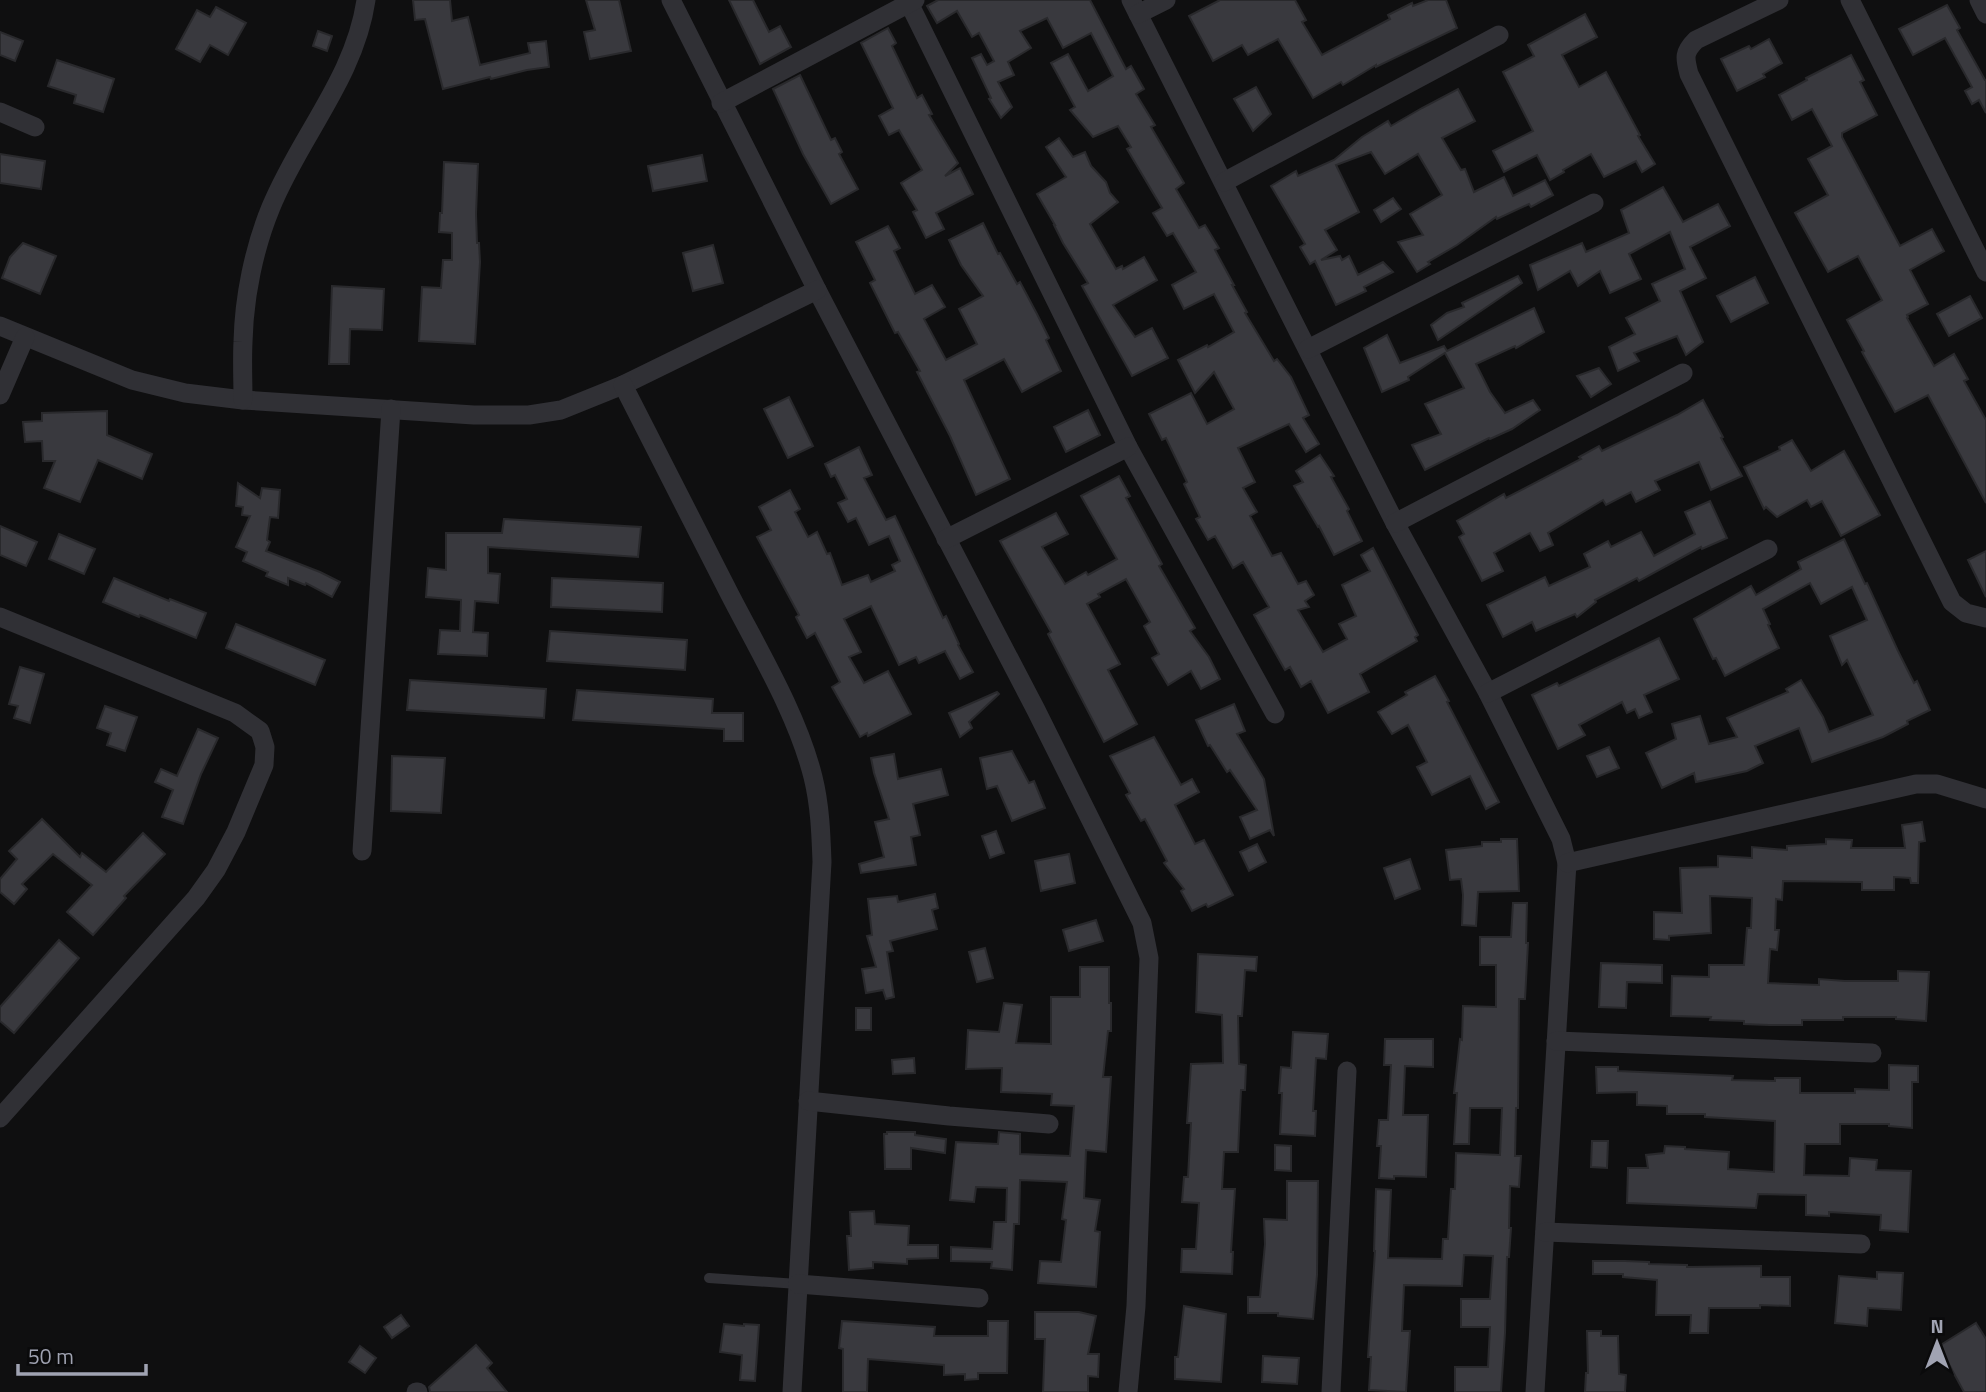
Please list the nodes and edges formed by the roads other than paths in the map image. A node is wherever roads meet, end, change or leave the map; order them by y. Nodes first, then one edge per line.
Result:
1 (366, 0) edge
2 (670, 0) edge
3 (1166, 0) edge
4 (1779, 0) edge
5 (1850, 0) edge
6 (1979, 0) edge
7 (912, 1) edge
8 (1135, 7) edge
9 (1986, 14) edge
10 (1499, 35) dead end
11 (721, 103) junction
12 (0, 112) edge
13 (35, 127) dead end
14 (1224, 182) junction
15 (1594, 204) dead end
16 (1986, 272) edge
17 (817, 290) junction
18 (0, 326) edge
19 (25, 337) junction
20 (1308, 349) junction
21 (1683, 373) dead end
22 (623, 385) junction
23 (0, 395) edge
24 (243, 400) junction
25 (391, 409) junction
26 (1128, 447) junction
27 (1395, 523) junction
28 (946, 539) junction
29 (1768, 549) dead end
30 (0, 617) edge
31 (1986, 618) edge
32 (1488, 693) junction
33 (1275, 714) dead end
34 (1986, 799) edge
35 (362, 851) dead end
36 (1567, 863) junction
37 (1556, 1041) junction
38 (1872, 1053) dead end
39 (1347, 1071) dead end
40 (808, 1101) junction
41 (0, 1118) edge
42 (1049, 1124) dead end
43 (1545, 1232) junction
44 (1861, 1244) dead end
45 (709, 1278) dead end
46 (798, 1284) junction
47 (979, 1298) dead end
48 (792, 1392) edge
49 (1128, 1392) edge
50 (1331, 1392) edge
51 (1535, 1392) edge

1 - 24 street
2 - 11 street
3 - 8 street
4 - 31 street
5 - 16 street
6 - 9 street
7 - 11 street
7 - 26 street
8 - 14 street
10 - 14 street
11 - 17 street
12 - 13 street
14 - 20 street
15 - 20 street
17 - 22 street
17 - 28 street
18 - 19 street
19 - 23 street
19 - 24 street
20 - 27 street
21 - 27 street
22 - 25 street
22 - 40 street
24 - 25 street
25 - 35 street
26 - 28 street
26 - 33 street
27 - 32 street
28 - 49 street
29 - 32 street
30 - 41 street
32 - 36 street
34 - 36 street
36 - 37 street
37 - 38 street
37 - 43 street
39 - 50 street
40 - 42 street
40 - 46 street
43 - 44 street
43 - 51 street
45 - 46 lane
46 - 47 street
46 - 48 street

